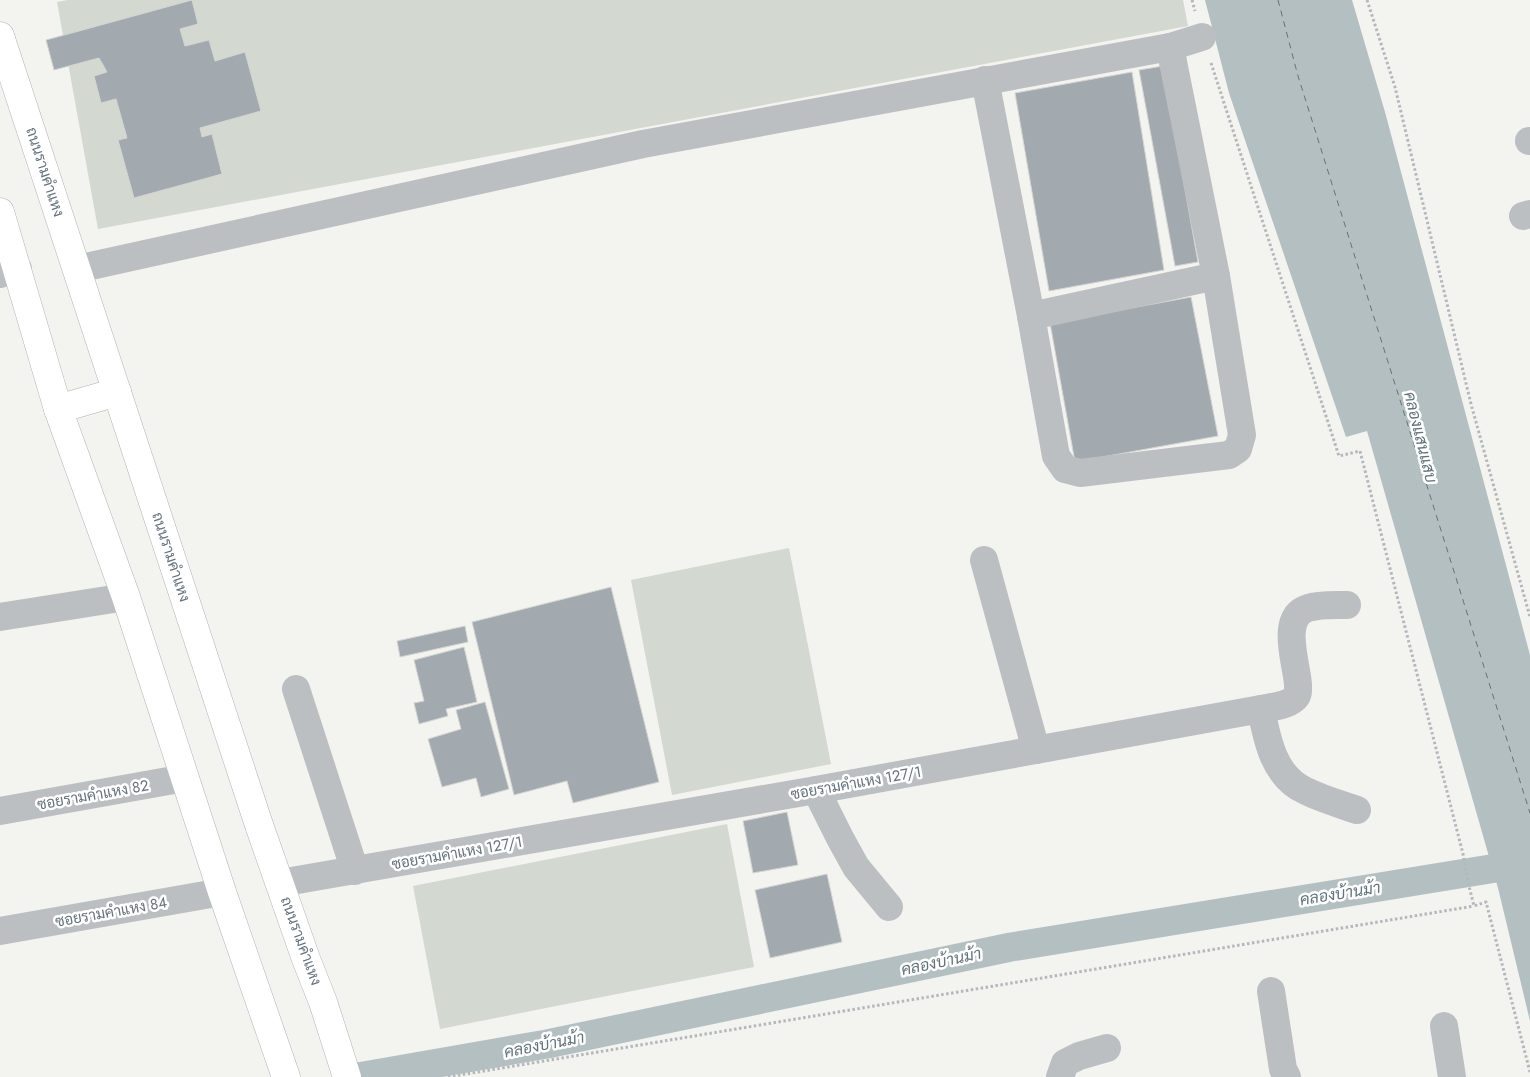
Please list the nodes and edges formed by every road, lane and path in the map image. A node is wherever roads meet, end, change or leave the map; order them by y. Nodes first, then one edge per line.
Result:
1 (1192, 0) edge
2 (1367, 0) edge
3 (0, 36) edge
4 (1202, 37) junction
5 (1170, 47) junction
6 (985, 80) junction
7 (0, 212) edge
8 (76, 269) junction
9 (9, 272) edge
10 (1216, 276) junction
11 (1031, 316) junction
12 (117, 392) junction
13 (58, 408) junction
14 (984, 560) dead end
15 (126, 597) junction
16 (1346, 605) dead end
17 (1530, 617) edge
18 (0, 618) edge
19 (296, 689) dead end
20 (1261, 709) junction
21 (1036, 750) junction
22 (185, 778) junction
23 (816, 790) junction
24 (1357, 810) dead end
25 (0, 811) edge
26 (355, 871) junction
27 (280, 883) junction
28 (222, 892) junction
29 (1474, 906) junction
30 (889, 907) dead end
31 (0, 931) edge
32 (1271, 991) dead end
33 (1444, 1026) dead end
34 (1107, 1048) dead end
35 (1530, 1072) edge
36 (286, 1077) edge
37 (347, 1077) edge
38 (448, 1077) edge
39 (1060, 1077) edge
40 (1287, 1077) edge
41 (1452, 1077) edge

1 - 4 path
2 - 17 path
3 - 8 main road, ถนนรามคำแหง
4 - 5 street
4 - 29 path
5 - 6 street
5 - 10 street
6 - 8 street
6 - 11 street
7 - 9 main road
8 - 12 main road, ถนนรามคำแหง
9 - 13 main road
10 - 11 street
10 - 11 street
12 - 13 main road
12 - 27 main road, ถนนรามคำแหง
13 - 15 main road
14 - 21 street
15 - 18 street
15 - 22 main road
16 - 20 street, ซอยรามคำแหง 127/1
19 - 26 street
20 - 21 street, ซอยรามคำแหง 127/1
20 - 24 street
21 - 23 street, ซอยรามคำแหง 127/1
22 - 25 street, ซอยรามคำแหง 82
22 - 28 main road
23 - 26 street, ซอยรามคำแหง 127/1
23 - 30 street
26 - 27 street, ซอยรามคำแหง 127/1
27 - 37 main road, ถนนรามคำแหง
28 - 31 street, ซอยรามคำแหง 84
28 - 36 main road
29 - 35 path
29 - 38 path
32 - 40 street
33 - 41 street
34 - 39 street

